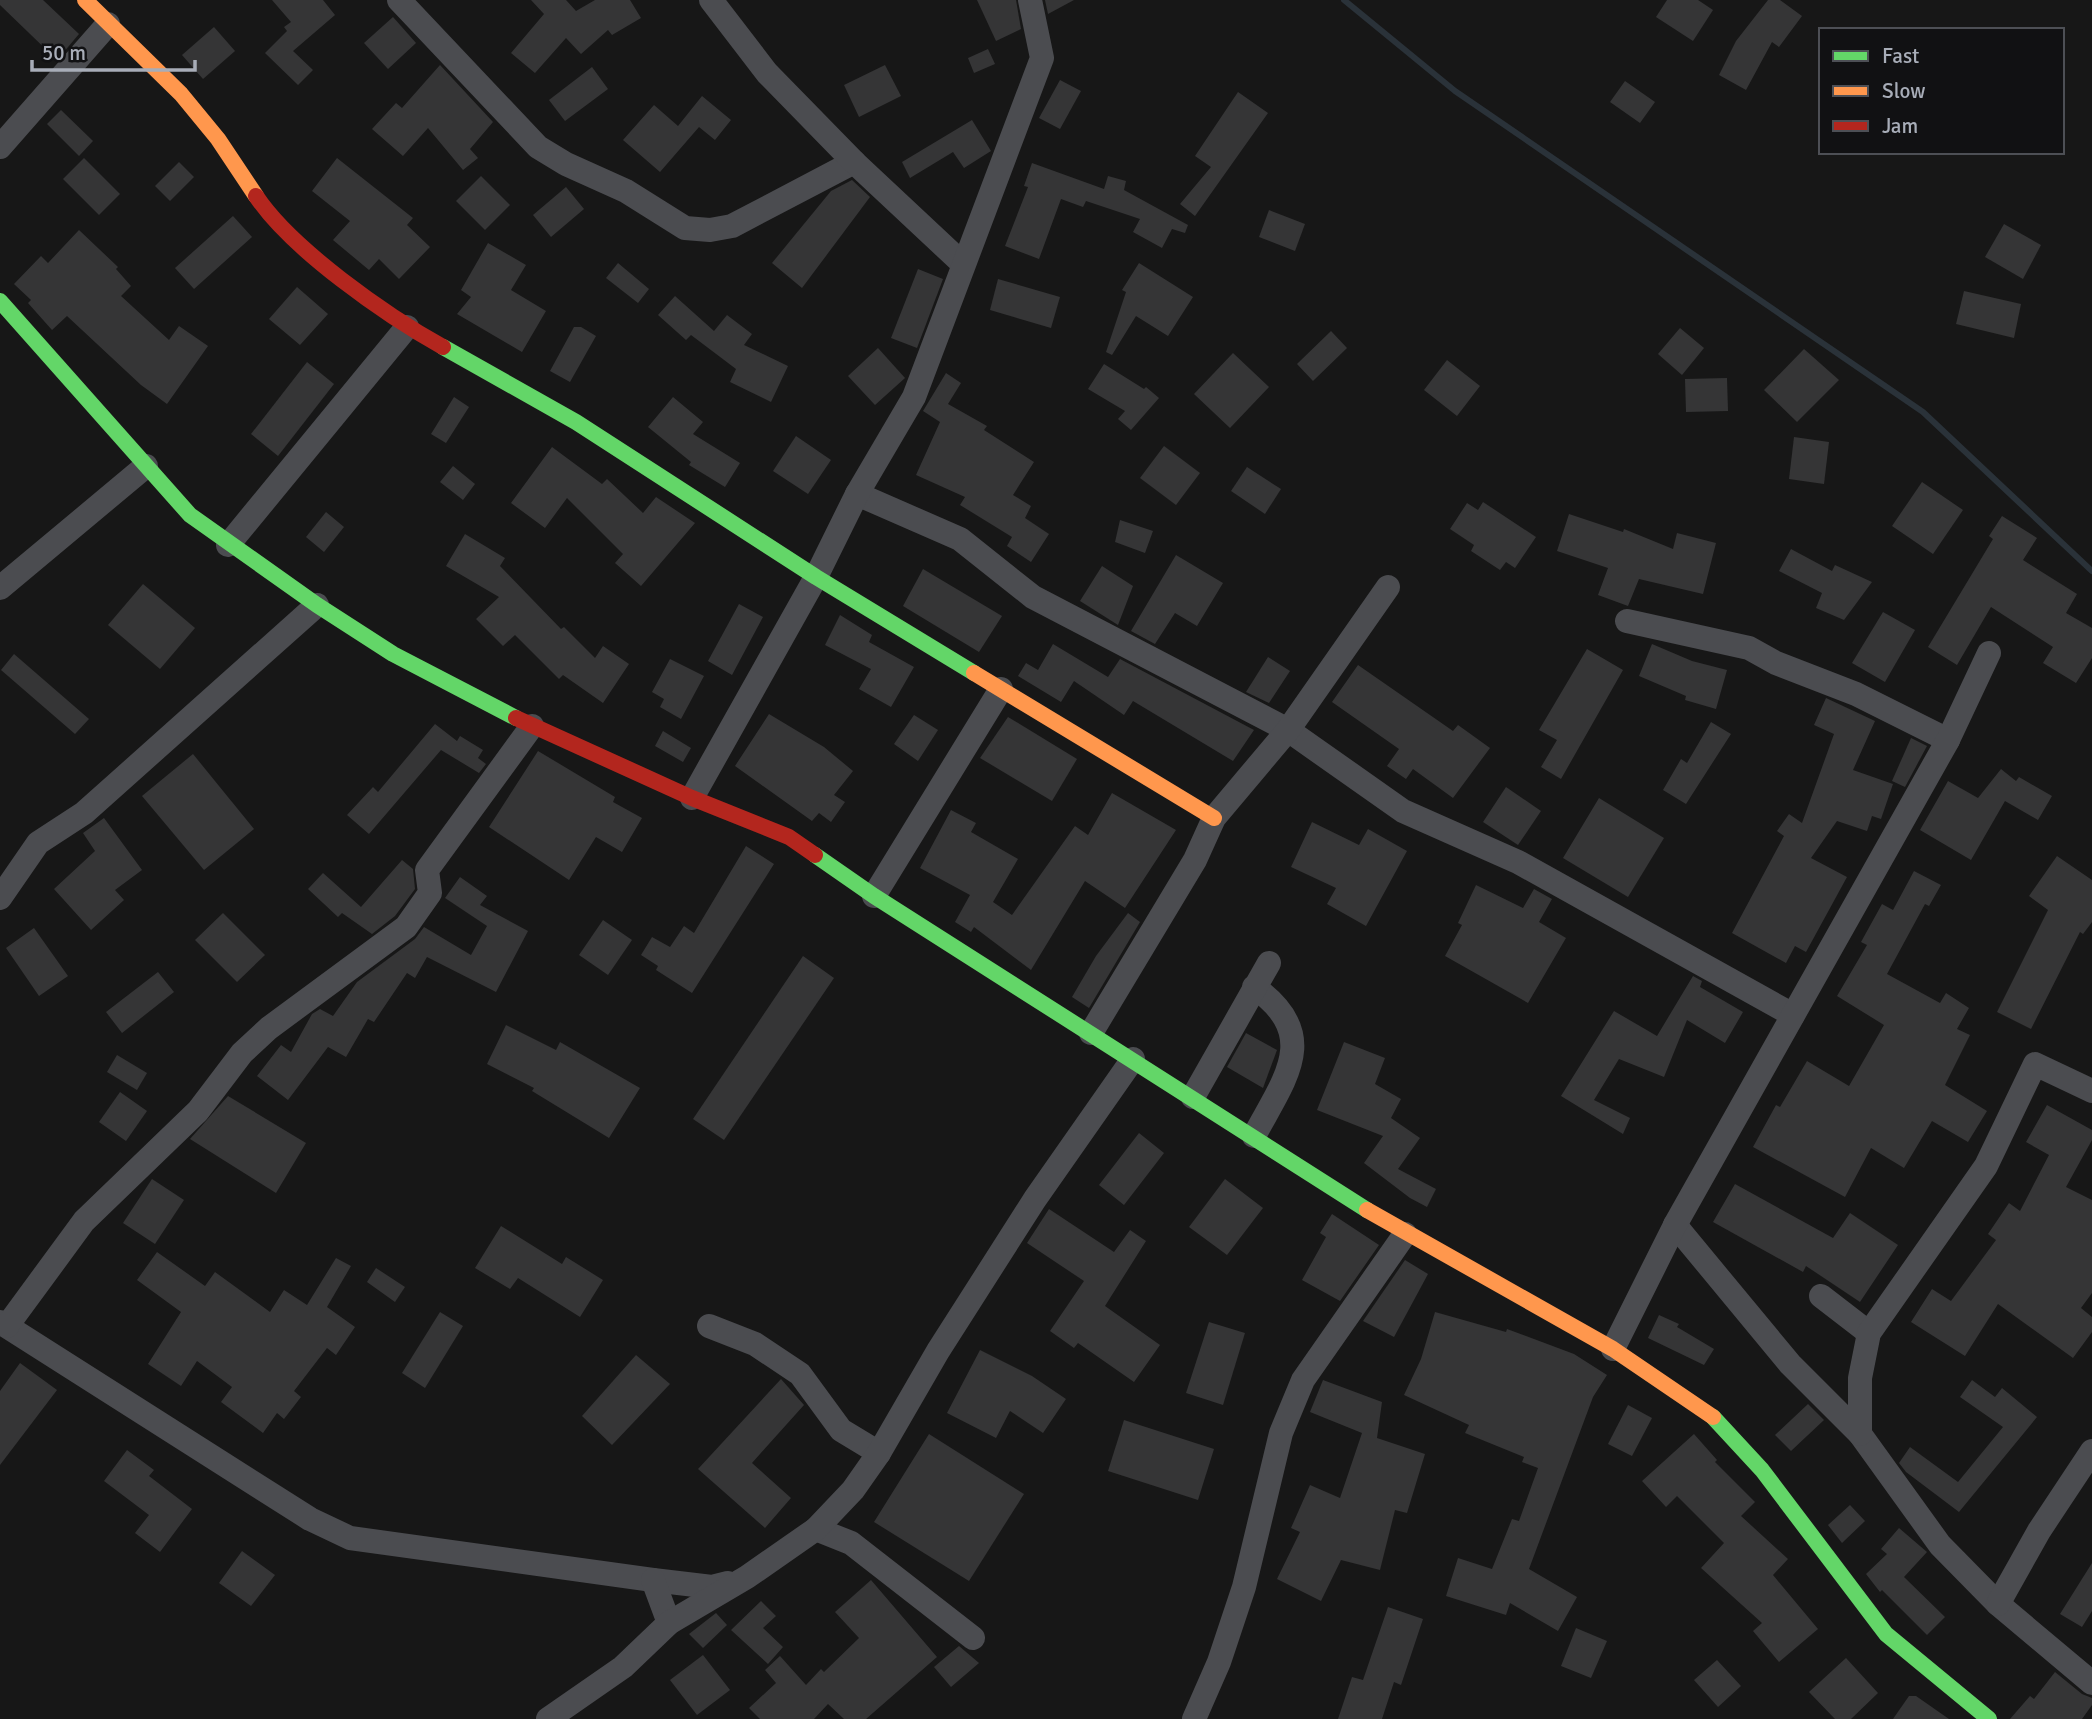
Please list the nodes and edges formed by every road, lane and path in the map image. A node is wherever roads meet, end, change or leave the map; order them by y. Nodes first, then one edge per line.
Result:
1 (85, 0) edge
2 (399, 0) edge
3 (711, 0) edge
4 (1030, 0) edge
5 (108, 24) junction
6 (0, 148) edge
7 (854, 162) junction
8 (963, 264) junction
9 (0, 301) edge
10 (408, 327) junction
11 (146, 466) junction
12 (857, 494) junction
13 (228, 545) junction
14 (816, 577) junction
15 (0, 587) edge
16 (1388, 587) dead end
17 (317, 605) junction
18 (1627, 621) dead end
19 (1989, 653) dead end
20 (1001, 689) junction
21 (532, 726) junction
22 (1288, 730) junction
23 (1948, 740) junction
24 (692, 798) junction
25 (1214, 818) junction
26 (874, 896) junction
27 (0, 898) edge
28 (1269, 963) dead end
29 (1254, 987) junction
30 (1793, 1015) junction
31 (1091, 1033) junction
32 (1133, 1059) junction
33 (2092, 1091) edge
34 (1193, 1097) junction
35 (1254, 1136) junction
36 (1675, 1225) junction
37 (1405, 1234) junction
38 (1821, 1296) dead end
39 (4, 1324) edge
40 (709, 1326) dead end
41 (1869, 1333) junction
42 (1613, 1349) junction
43 (1860, 1434) junction
44 (2092, 1451) edge
45 (879, 1454) junction
46 (817, 1529) junction
47 (743, 1579) junction
48 (653, 1580) junction
49 (1998, 1604) junction
50 (670, 1623) junction
51 (974, 1638) dead end
52 (2092, 1683) edge
53 (548, 1719) edge
54 (1194, 1719) edge
55 (1989, 1719) edge

1 - 5 street
2 - 7 street
3 - 7 street
4 - 8 street
5 - 6 street
5 - 10 street
7 - 8 street
8 - 12 street
9 - 11 street
10 - 13 street
10 - 14 street
11 - 13 street
11 - 15 street
12 - 14 street
12 - 22 street
13 - 17 street
14 - 20 street
14 - 24 street
16 - 22 street
17 - 21 street
17 - 27 street
18 - 23 street
19 - 23 street
20 - 25 street
20 - 26 street
21 - 24 street
21 - 39 street
22 - 25 street
22 - 30 street
23 - 30 street
24 - 26 street
25 - 31 street
26 - 31 street
28 - 29 street
29 - 34 street
29 - 35 street
30 - 36 street
31 - 32 street
32 - 34 street
32 - 45 street
33 - 41 street
34 - 35 street
35 - 37 street
36 - 42 street
36 - 43 street
37 - 42 street
37 - 54 street
38 - 41 street
39 - 48 street
40 - 45 street
41 - 43 street
42 - 55 street
43 - 49 street
44 - 49 street
45 - 46 street
46 - 47 street
46 - 51 street
47 - 48 street
47 - 50 street
48 - 50 street
49 - 52 street
50 - 53 street

